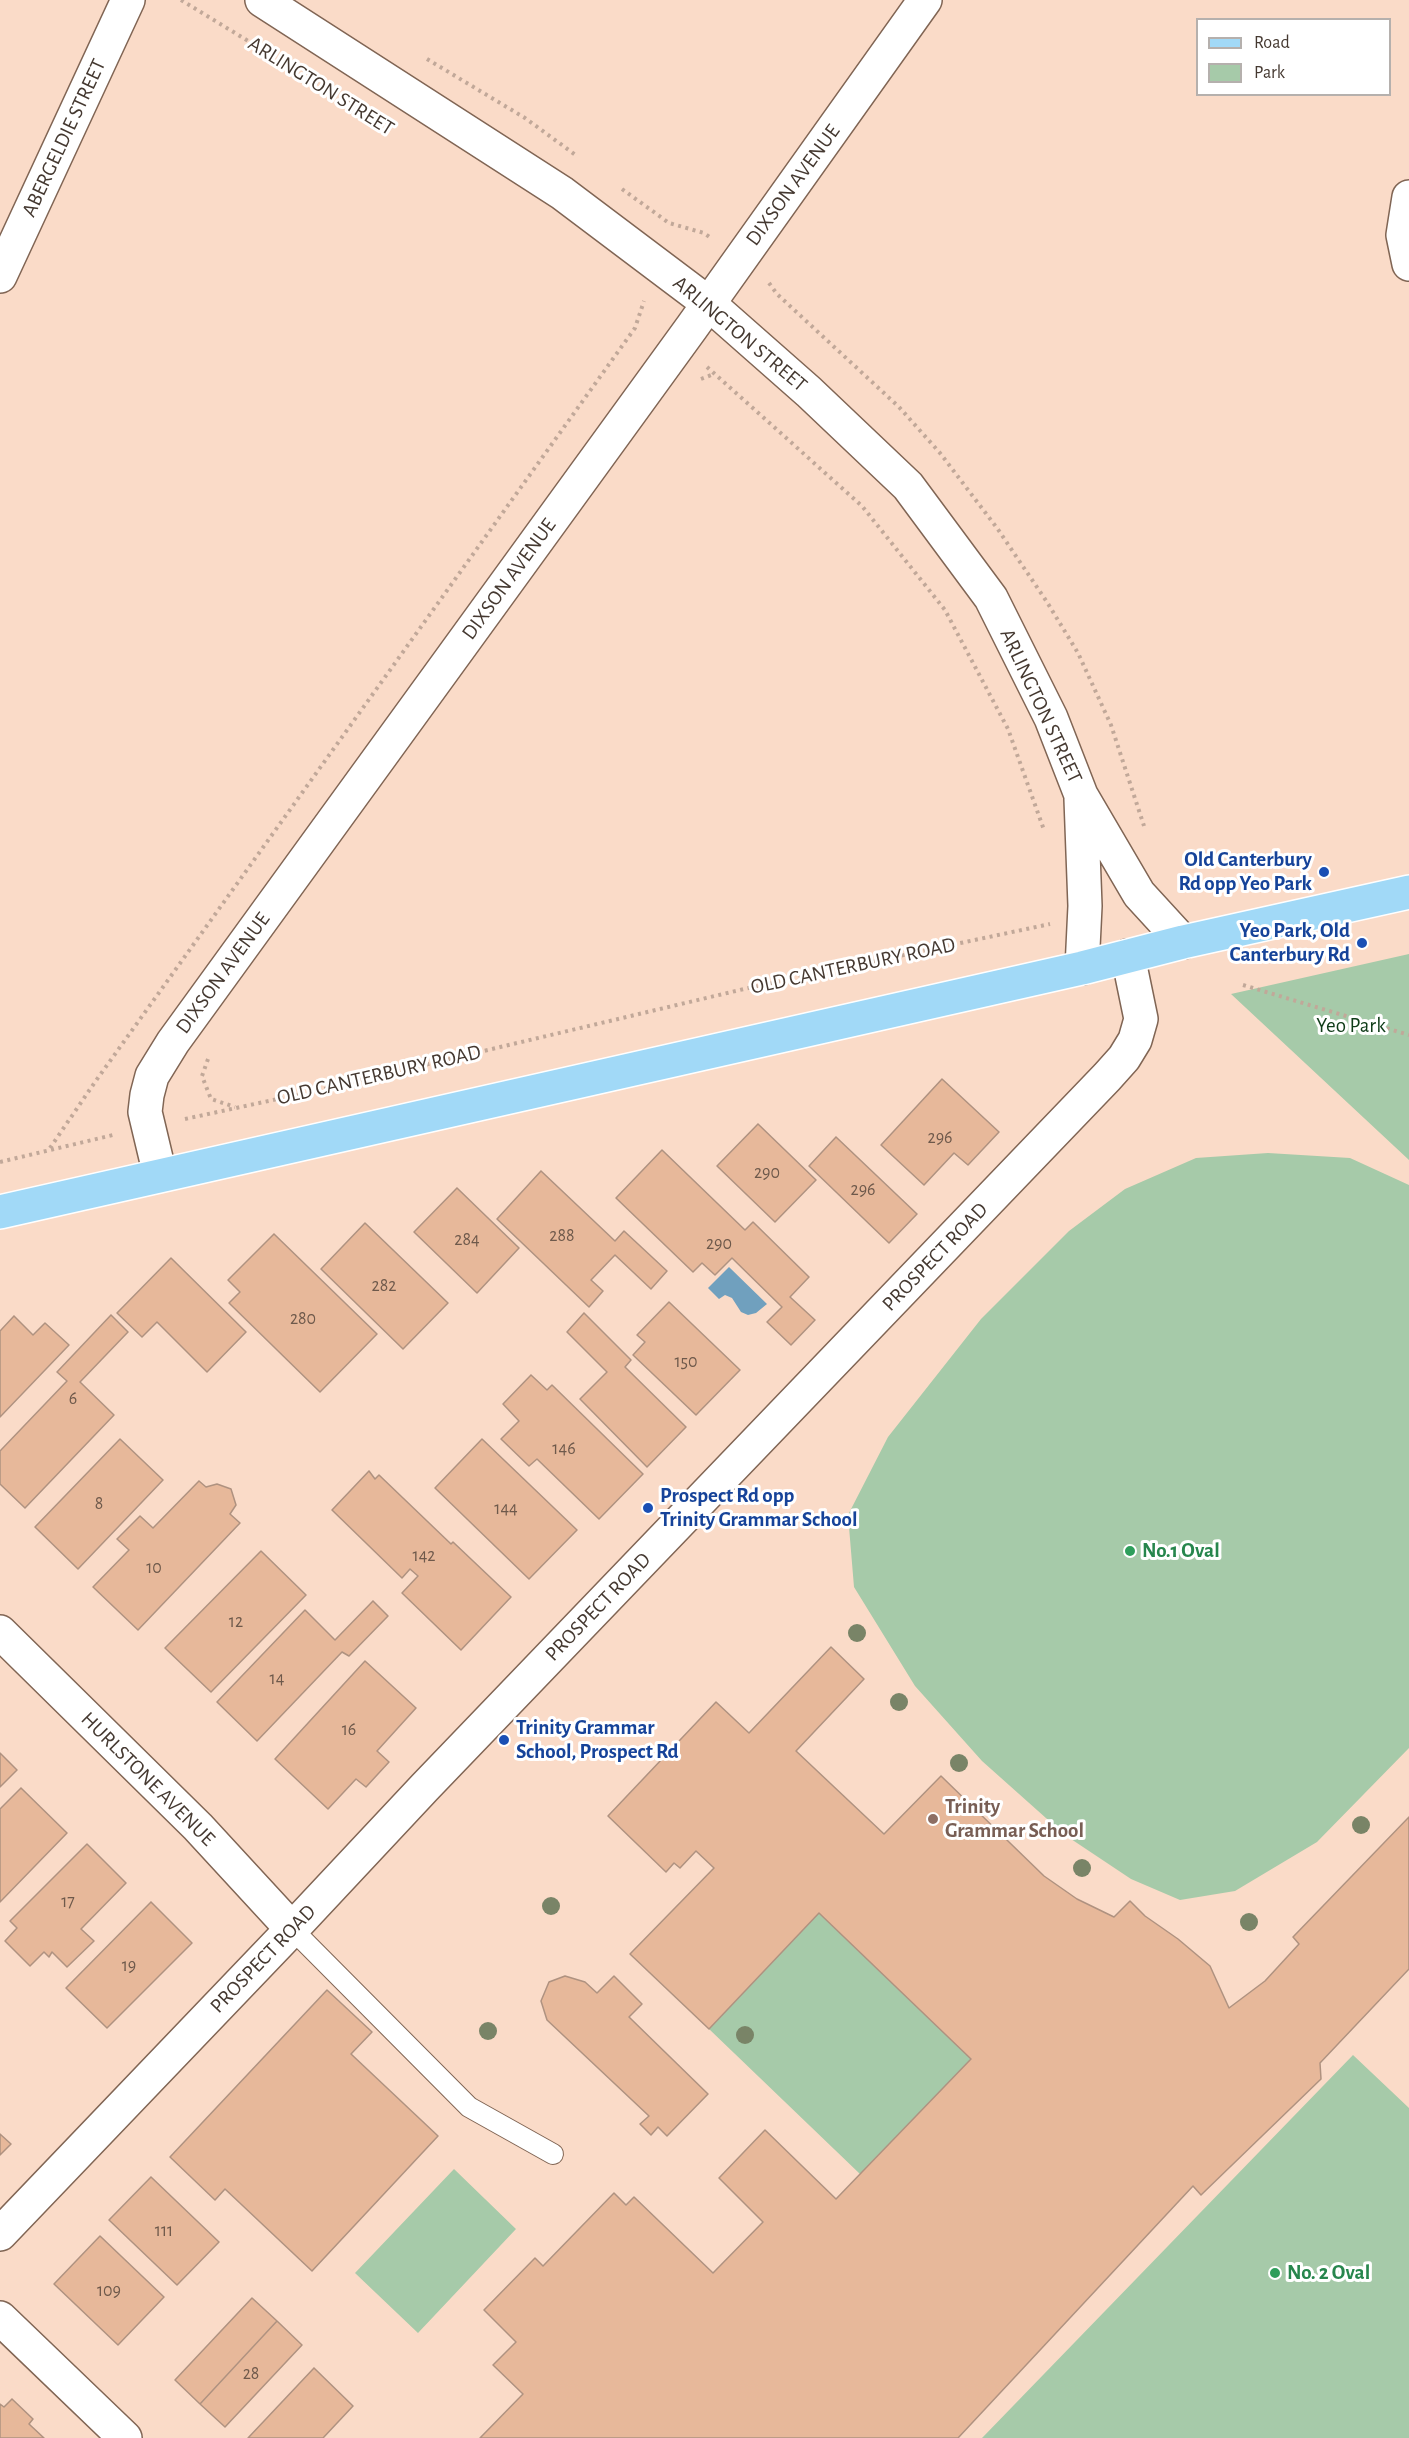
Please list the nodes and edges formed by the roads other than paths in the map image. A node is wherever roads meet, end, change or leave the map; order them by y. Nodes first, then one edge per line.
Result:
1 (128, 0) edge
2 (262, 0) edge
3 (926, 0) edge
4 (1409, 197) edge
5 (1409, 264) edge
6 (0, 276) edge
7 (708, 303) junction
8 (1081, 795) junction
9 (1409, 892) edge
10 (1183, 942) junction
11 (1128, 956) junction
12 (1082, 968) junction
13 (160, 1175) junction
14 (0, 1212) edge
15 (0, 1632) edge
16 (292, 1929) junction
17 (553, 2154) dead end
18 (0, 2234) edge
19 (0, 2318) edge
20 (125, 2438) edge

1 - 6 street, ABERGELDIE STREET
2 - 7 street, ARLINGTON STREET
3 - 7 street, DIXSON AVENUE
4 - 5 street
7 - 8 street, ARLINGTON STREET
7 - 13 street, DIXSON AVENUE
8 - 10 street, ARLINGTON STREET
8 - 12 street, ARLINGTON STREET
9 - 10 main road
10 - 11 main road
11 - 12 main road
11 - 16 street, PROSPECT ROAD
12 - 13 main road
13 - 14 main road
15 - 16 street, HURLSTONE AVENUE
16 - 17 lane
16 - 18 street, PROSPECT ROAD
19 - 20 street

